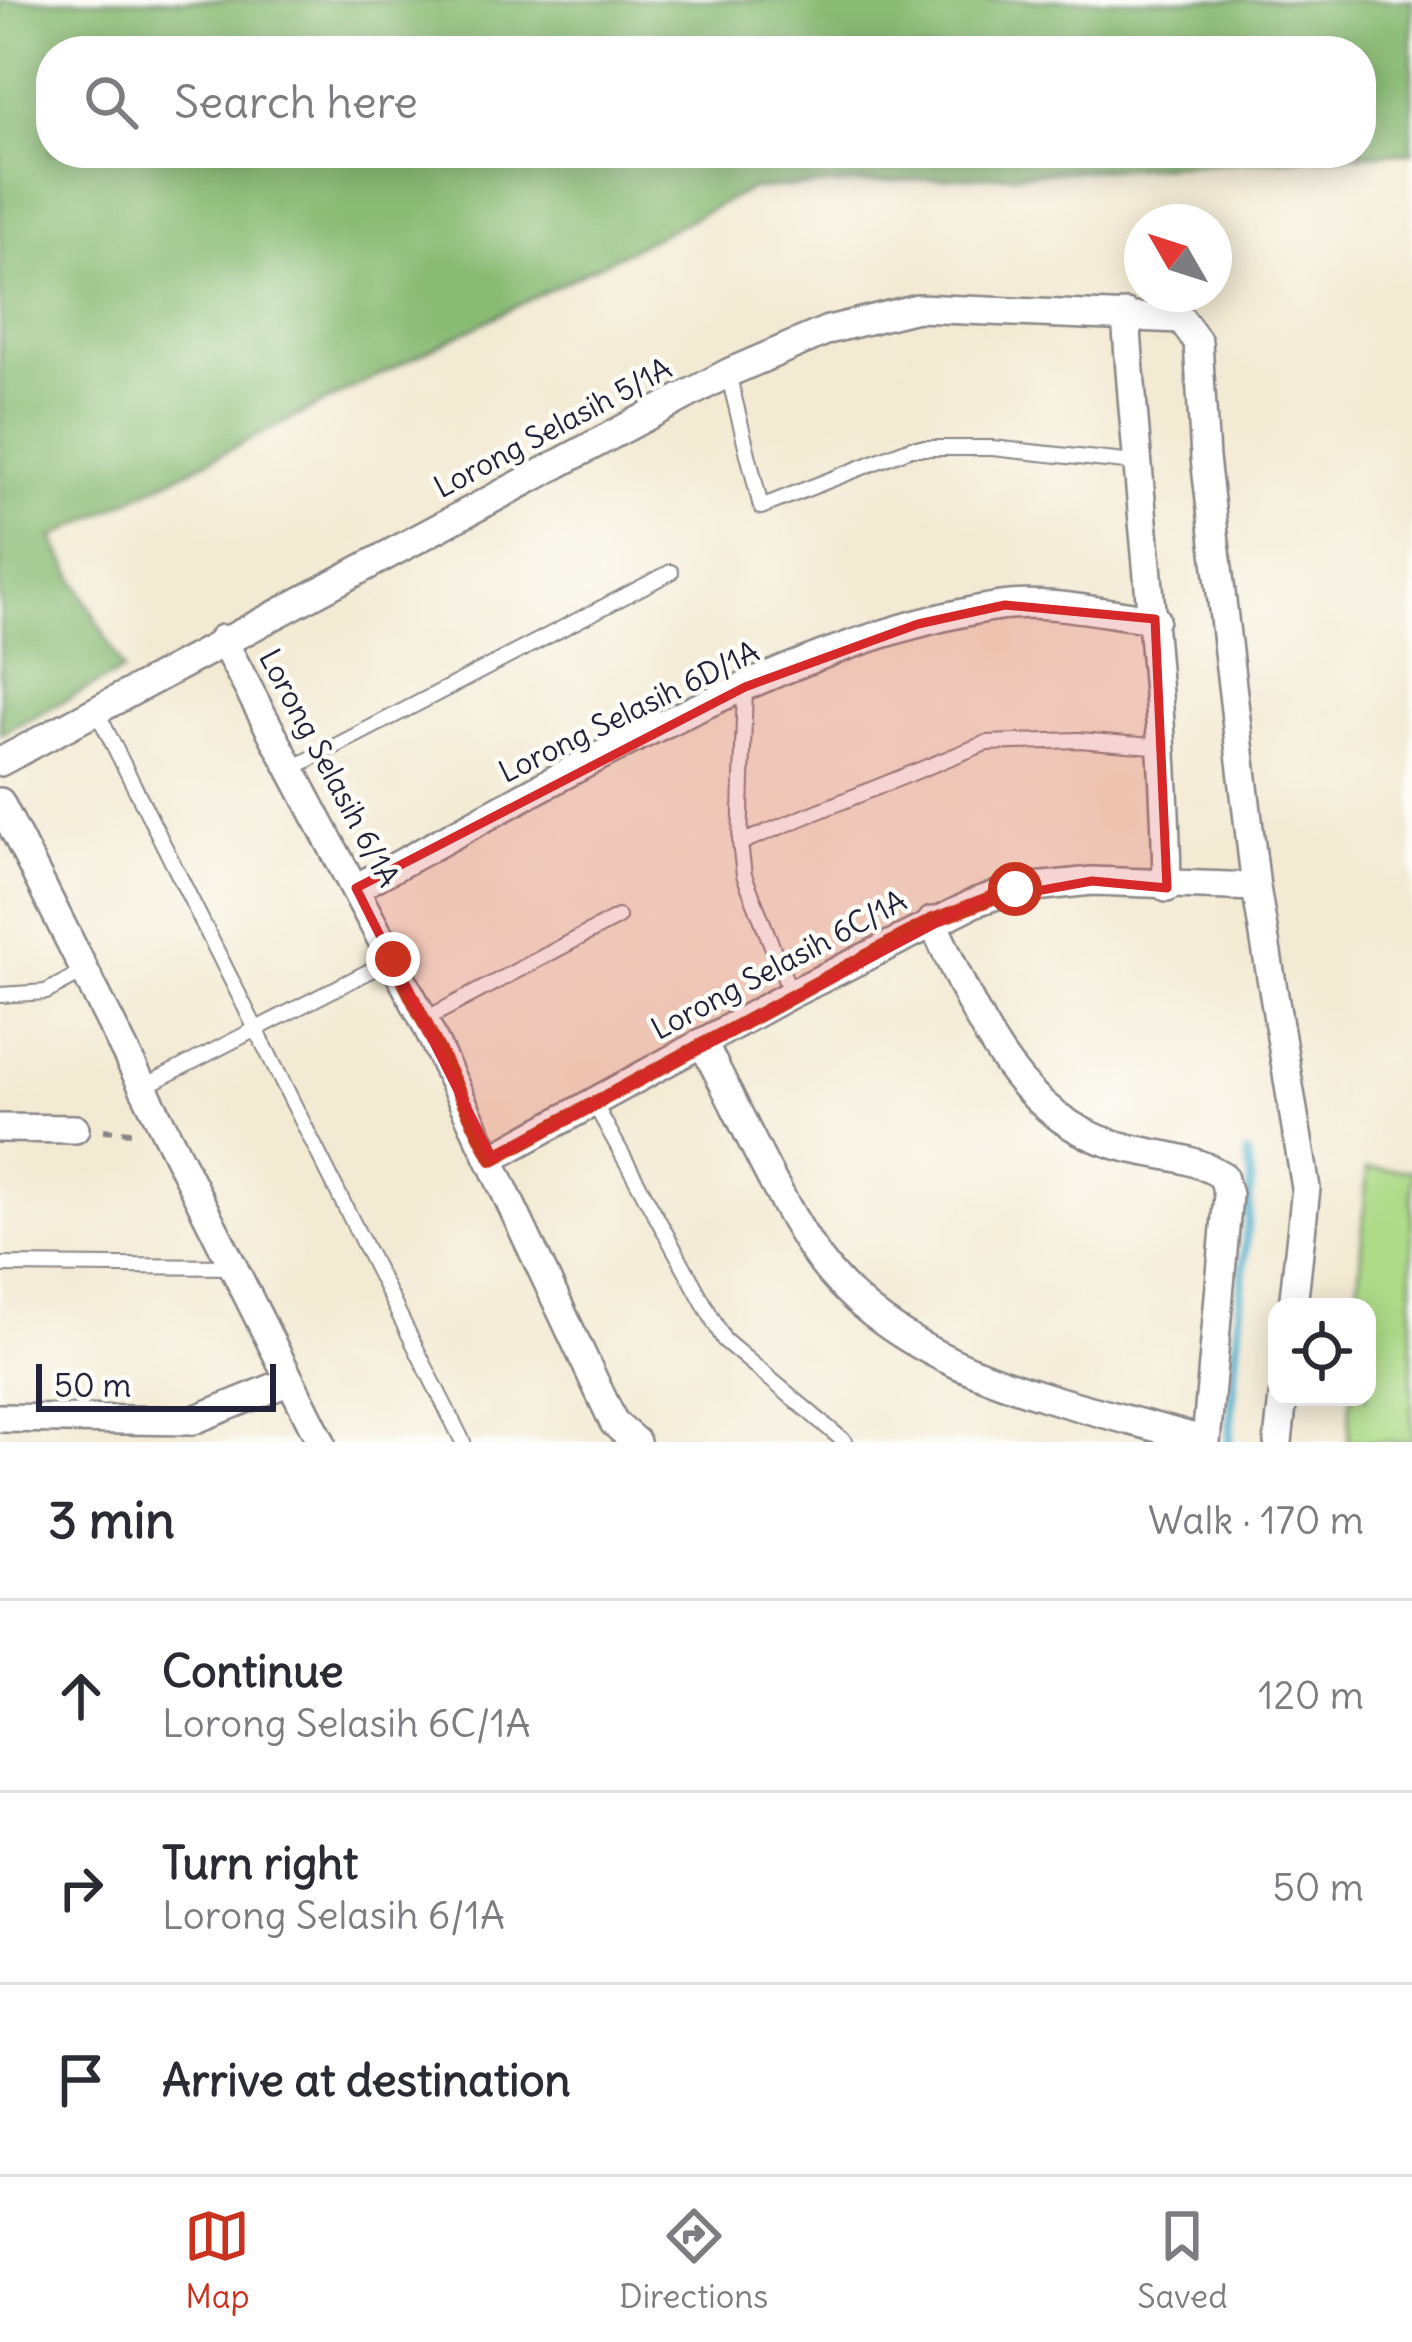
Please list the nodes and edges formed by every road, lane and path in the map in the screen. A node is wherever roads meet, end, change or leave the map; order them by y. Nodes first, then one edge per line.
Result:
1 (1126, 314) junction
2 (728, 373) junction
3 (1135, 463) junction
4 (670, 572) dead end
5 (1155, 619) junction
6 (222, 639) junction
7 (745, 687) junction
8 (95, 708) junction
9 (1166, 747) junction
10 (0, 762) edge
11 (293, 768) junction
12 (0, 802) edge
13 (740, 843) junction
14 (1256, 887) junction
15 (356, 888) junction
16 (1167, 888) junction
17 (618, 917) dead end
18 (932, 921) junction
19 (393, 959) junction
20 (85, 971) junction
21 (791, 994) junction
22 (0, 995) edge
23 (424, 1020) junction
24 (256, 1029) junction
25 (702, 1042) junction
26 (142, 1087) junction
27 (594, 1103) junction
28 (0, 1128) edge
29 (75, 1129) joint
30 (166, 1133) junction
31 (492, 1159) junction
32 (0, 1265) edge
33 (233, 1267) junction
34 (1294, 1298) edge
35 (290, 1381) junction
36 (1282, 1406) edge
37 (0, 1418) edge
38 (321, 1442) edge
39 (463, 1442) edge
40 (635, 1442) edge
41 (845, 1442) edge
42 (1206, 1442) edge
43 (1278, 1442) edge

1 - 2 street, Lorong Selasih 5/1A
1 - 3 street
1 - 14 street, Lorong Selasih 5/1A
2 - 3 lane
2 - 6 street, Lorong Selasih 5/1A
3 - 5 street
4 - 11 lane
5 - 7 street, Lorong Selasih 6D/1A
5 - 9 street
6 - 8 street, Lorong Selasih 5/1A
6 - 11 street, Lorong Selasih 6/1A
7 - 13 lane
7 - 15 street, Lorong Selasih 6D/1A
8 - 10 street, Lorong Selasih 5/1A
8 - 24 lane
9 - 13 lane
9 - 16 street
11 - 15 street, Lorong Selasih 6/1A
12 - 20 street
13 - 21 lane
14 - 16 street, Lorong Selasih 6C/1A
14 - 34 street
15 - 19 street, Lorong Selasih 6/1A
16 - 18 street, Lorong Selasih 6C/1A
17 - 23 lane
18 - 21 street, Lorong Selasih 6C/1A
18 - 42 street
19 - 23 street, Lorong Selasih 6/1A
19 - 24 lane
20 - 22 lane
20 - 26 street
21 - 25 street, Lorong Selasih 6C/1A
23 - 31 street, Lorong Selasih 6/1A
24 - 26 lane
24 - 39 lane
25 - 27 street, Lorong Selasih 6C/1A
25 - 42 street
26 - 30 street
27 - 31 street, Lorong Selasih 6C/1A
27 - 41 lane
28 - 29 street
29 - 30 path
30 - 33 street
31 - 40 street, Lorong Selasih 6/1A
32 - 33 lane
33 - 35 street
35 - 37 street
35 - 38 street
36 - 43 street

